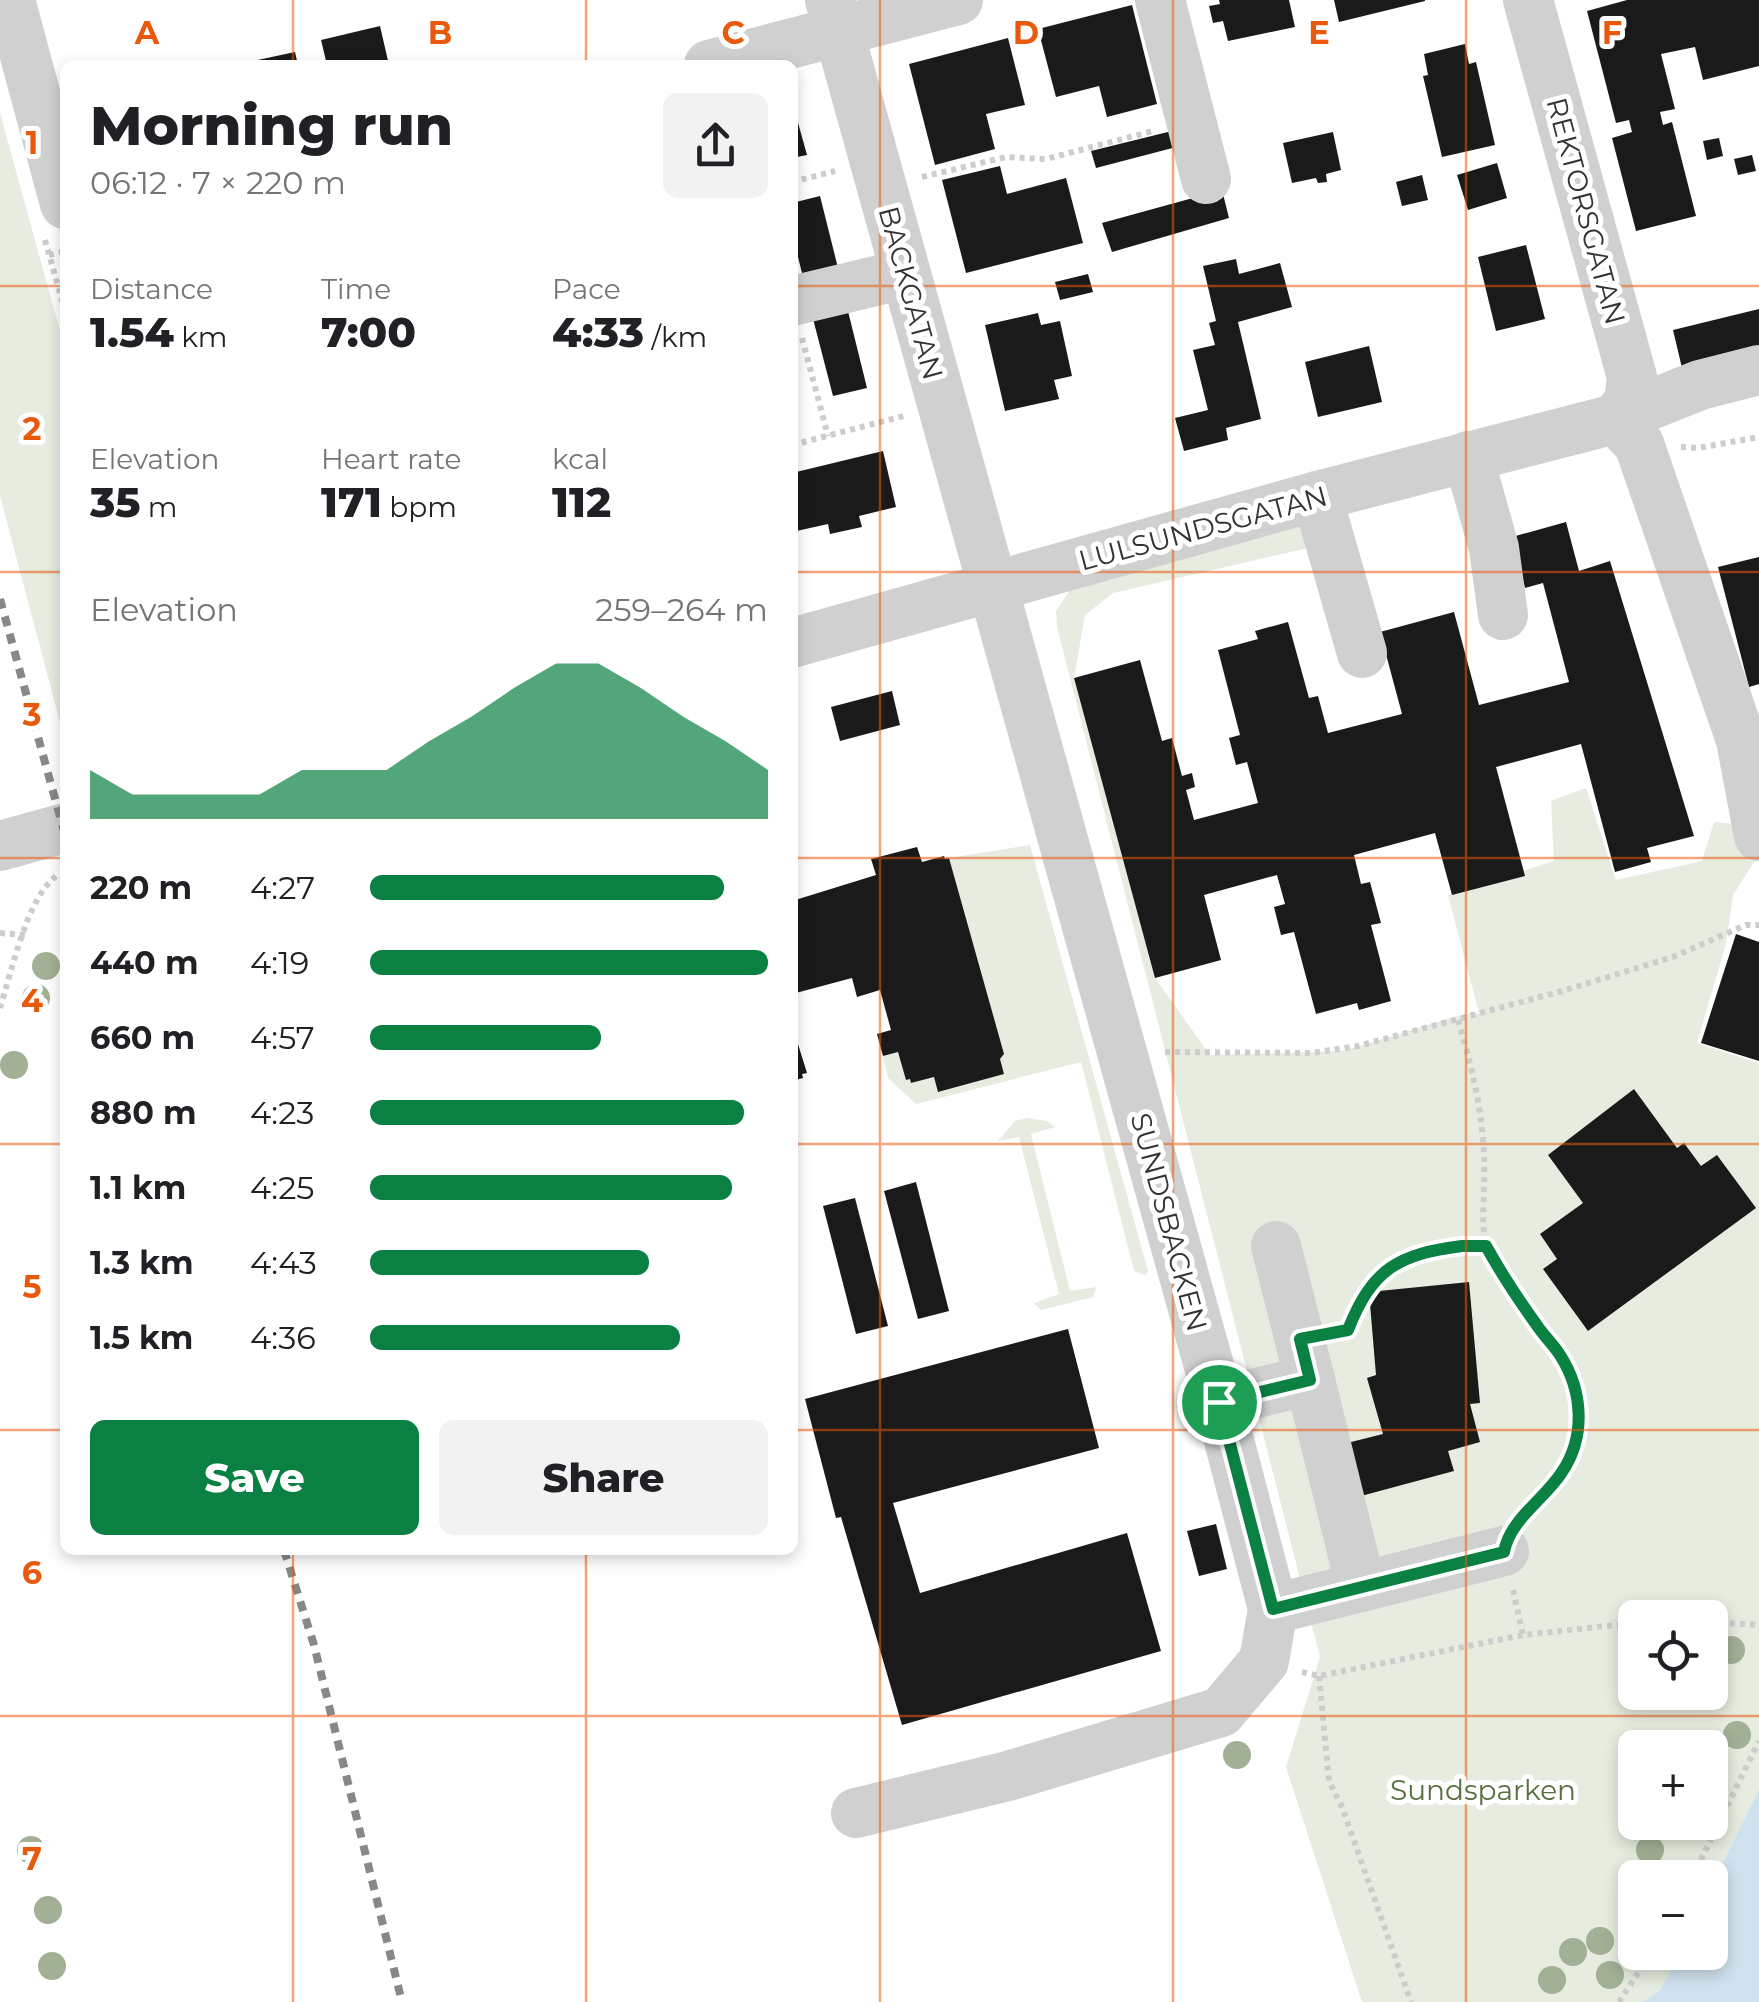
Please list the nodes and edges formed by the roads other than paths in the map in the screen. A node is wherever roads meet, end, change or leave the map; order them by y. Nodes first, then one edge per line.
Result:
1 (10, 0) edge
2 (958, 0) edge
3 (1160, 0) edge
4 (1534, 1) edge
5 (834, 15) edge
6 (722, 60) edge
7 (1206, 179) dead end
8 (60, 185) edge
9 (905, 274) junction
10 (798, 311) edge
11 (1759, 370) edge
12 (1615, 419) junction
13 (1468, 456) junction
14 (1317, 496) junction
15 (992, 586) junction
16 (1504, 615) dead end
17 (798, 642) edge
18 (1362, 653) dead end
19 (60, 829) edge
20 (1759, 836) edge
21 (0, 846) edge
22 (1276, 1246) dead end
23 (1305, 1360) junction
24 (1219, 1402) junction
25 (1504, 1552) road end
26 (1361, 1586) junction
27 (1273, 1609) junction
28 (856, 1813) dead end

1 - 8 street
2 - 5 street
3 - 7 street
4 - 12 street, REKTORSGATAN
5 - 6 street
5 - 9 street, BACKGATAN
9 - 10 street
9 - 15 street, BACKGATAN
11 - 12 street, LULSUNDSGATAN
12 - 13 street, LULSUNDSGATAN
12 - 20 street
13 - 14 street, LULSUNDSGATAN
13 - 16 street
14 - 15 street, LULSUNDSGATAN
14 - 18 street
15 - 17 street, LULSUNDSGATAN
15 - 24 street, SUNDSBACKEN
19 - 21 street
22 - 23 street
23 - 24 street
23 - 26 street
24 - 27 street, SUNDSBACKEN
25 - 26 street
26 - 27 street
27 - 28 street, SUNDSBACKEN

